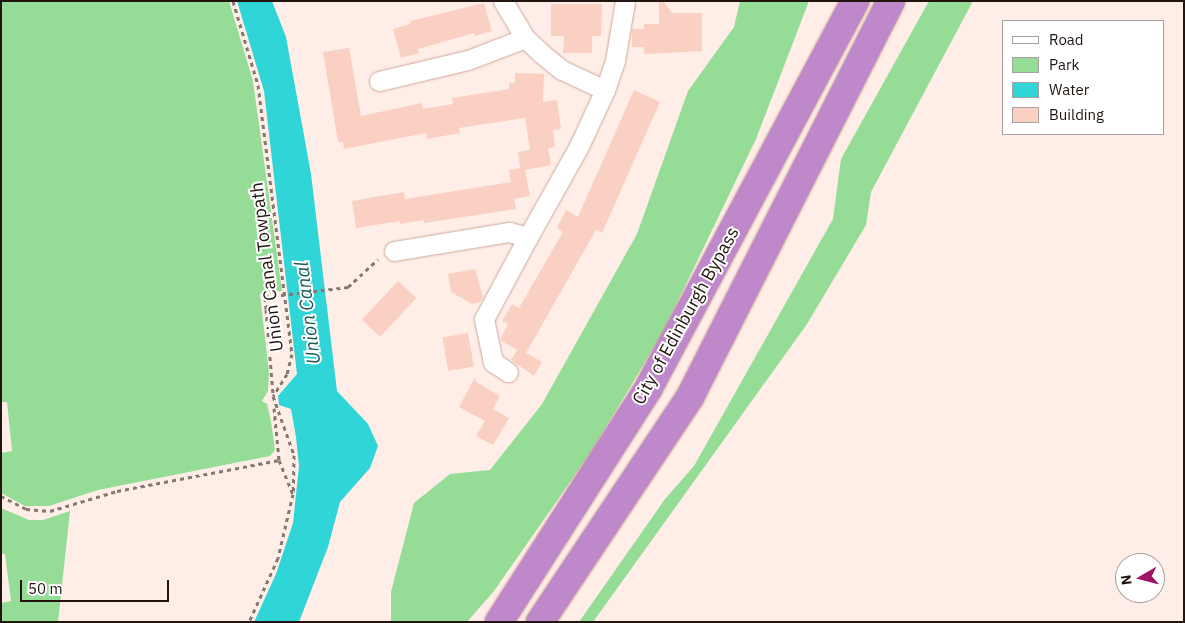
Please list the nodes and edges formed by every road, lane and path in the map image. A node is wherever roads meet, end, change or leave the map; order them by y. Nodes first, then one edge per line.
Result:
1 (233, 1) edge
2 (503, 1) edge
3 (625, 1) edge
4 (855, 1) edge
5 (891, 1) edge
6 (525, 38) junction
7 (379, 81) dead end
8 (605, 90) junction
9 (528, 237) junction
10 (394, 251) joint
11 (508, 372) dead end
12 (273, 396) junction
13 (279, 460) junction
14 (293, 494) junction
15 (1, 496) edge
16 (249, 622) edge
17 (499, 622) edge
18 (540, 622) edge

1 - 12 path, Union Canal Towpath
2 - 6 street
3 - 8 street
4 - 17 highway, City of Edinburgh Bypass
5 - 18 highway
6 - 7 street
6 - 8 street
8 - 9 street
9 - 10 street
9 - 11 street
10 - 12 path, bridge
12 - 13 path
12 - 14 path
13 - 14 path
13 - 15 path
14 - 16 path

